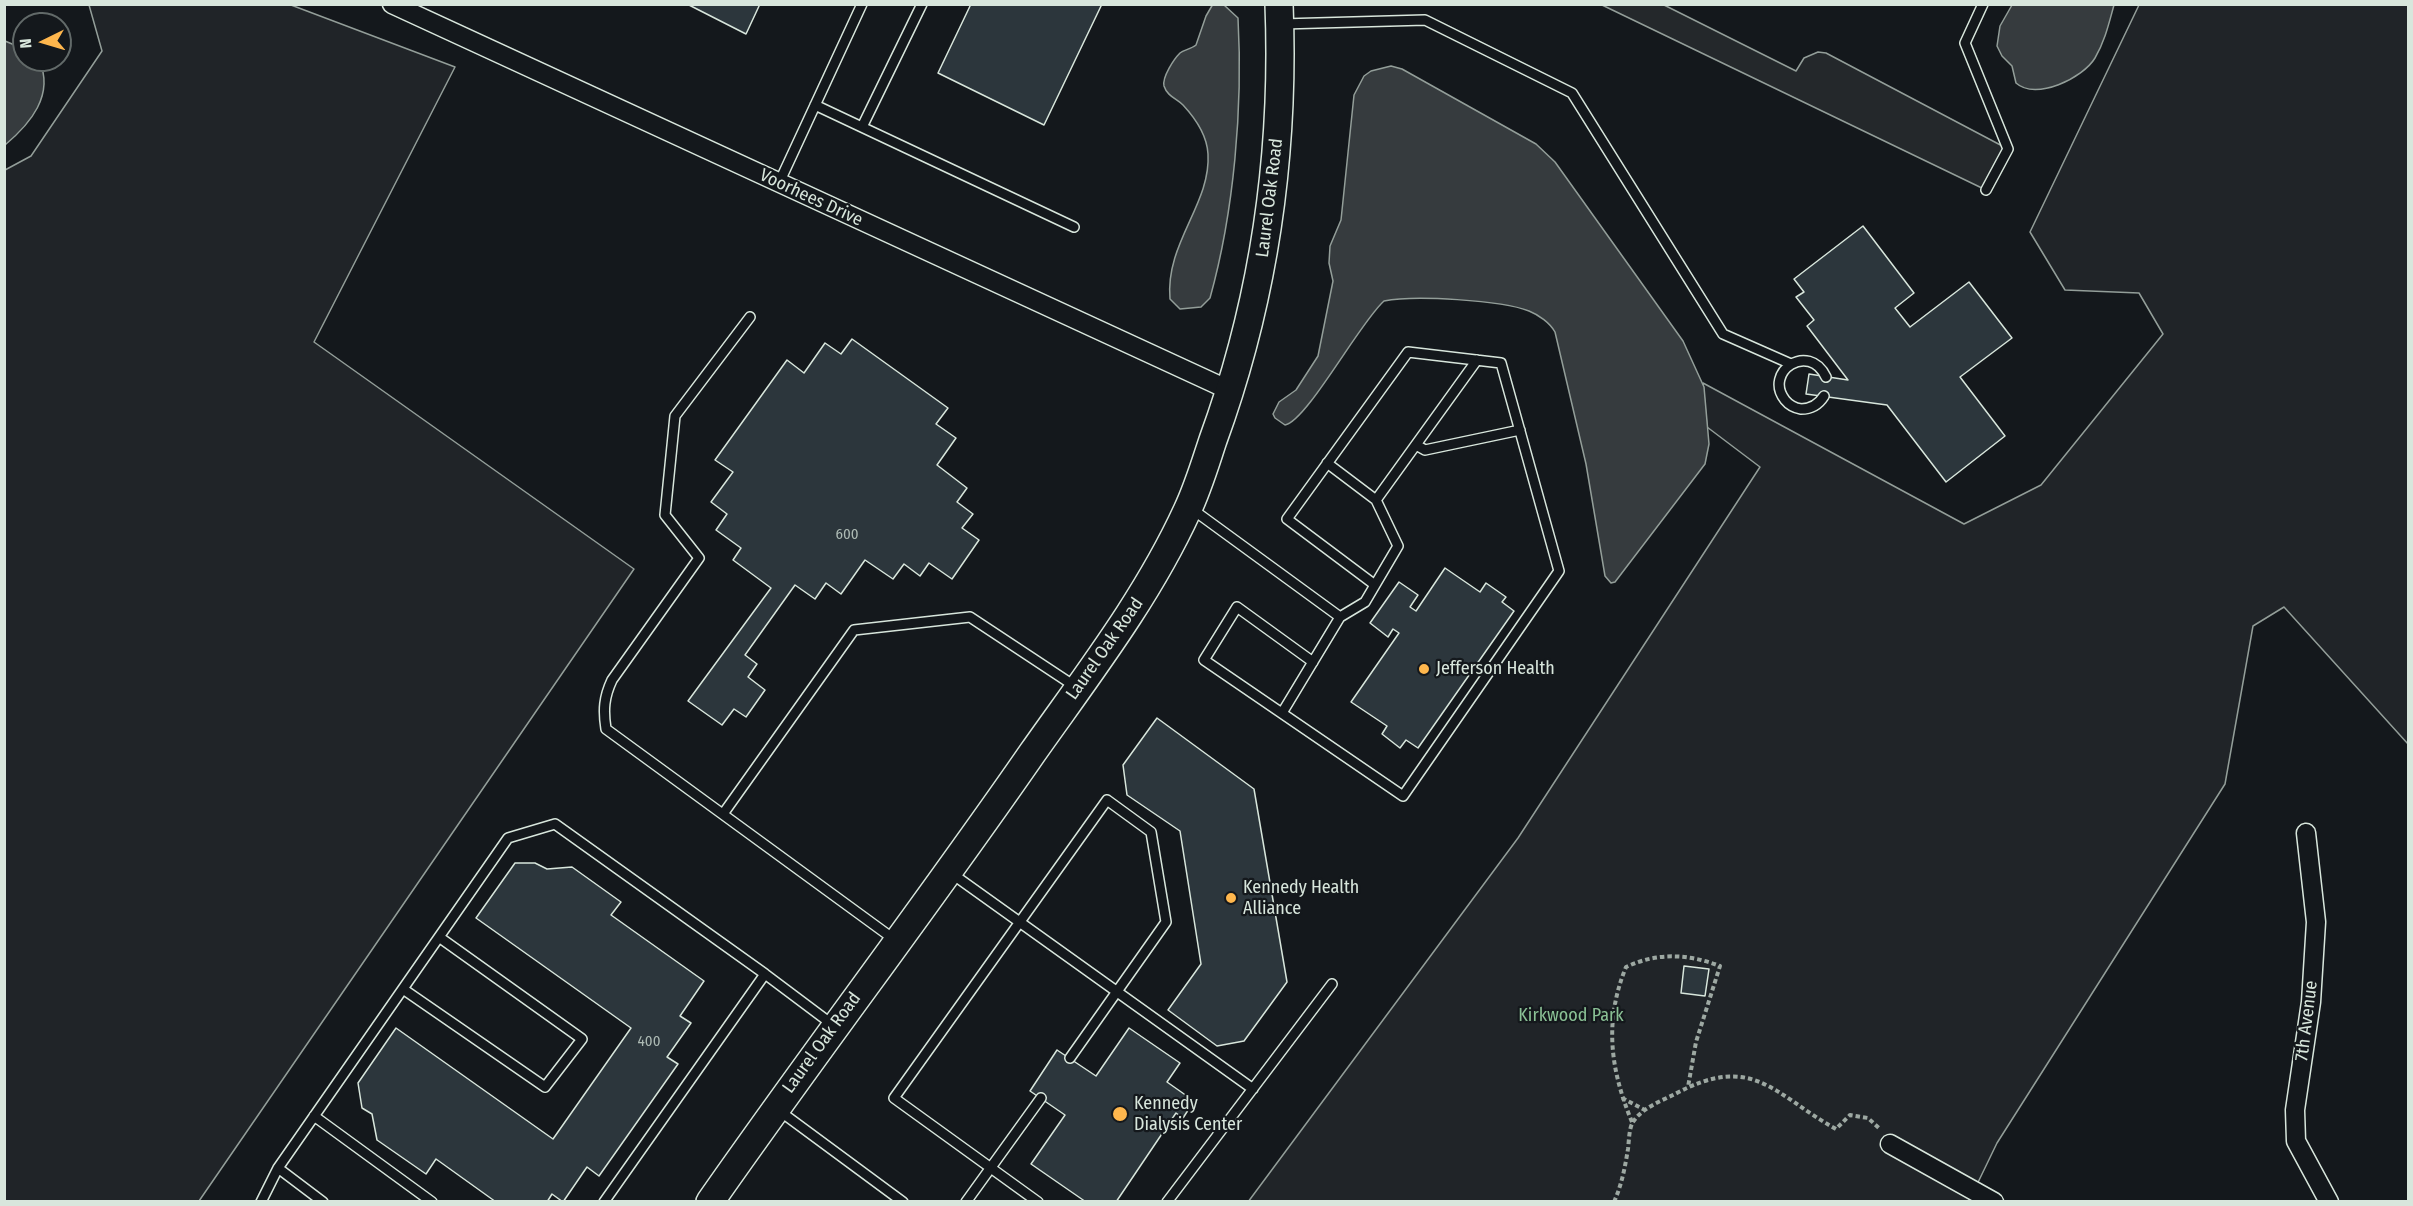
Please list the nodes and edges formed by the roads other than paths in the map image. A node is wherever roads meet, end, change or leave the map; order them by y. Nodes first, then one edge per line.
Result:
1 (392, 4) edge
2 (862, 4) edge
3 (921, 4) edge
4 (1983, 4) edge
5 (1279, 14) edge
6 (815, 105) junction
7 (862, 128) junction
8 (779, 183) junction
9 (1986, 190) dead end
10 (1074, 227) dead end
11 (750, 318) dead end
12 (1476, 360) junction
13 (1791, 364) junction
14 (1826, 377) dead end
15 (1231, 391) junction
16 (1824, 396) dead end
17 (1520, 430) junction
18 (1416, 445) junction
19 (1327, 464) junction
20 (1376, 500) junction
21 (1189, 507) junction
22 (1375, 585) junction
23 (1341, 617) junction
24 (1313, 662) junction
25 (1078, 689) junction
26 (1282, 713) junction
27 (723, 814) junction
28 (2306, 833) dead end
29 (949, 871) junction
30 (1020, 922) junction
31 (439, 937) junction
32 (897, 941) junction
33 (765, 974) junction
34 (1332, 984) dead end
35 (403, 989) junction
36 (1116, 991) junction
37 (834, 1026) junction
38 (1070, 1058) dead end
39 (1253, 1089) junction
40 (1041, 1098) dead end
41 (775, 1108) junction
42 (314, 1116) junction
43 (1890, 1144) road end
44 (278, 1168) junction
45 (991, 1168) junction
46 (261, 1202) edge
47 (323, 1202) edge
48 (432, 1202) edge
49 (604, 1202) edge
50 (710, 1202) edge
51 (903, 1202) edge
52 (966, 1202) edge
53 (1038, 1202) edge
54 (1167, 1202) edge
55 (1994, 1202) edge
56 (2329, 1202) edge

1 - 8 street, Voorhees Drive
2 - 6 lane
3 - 7 lane
4 - 9 lane
5 - 13 lane
5 - 15 street, Laurel Oak Road
6 - 7 lane
6 - 8 lane
7 - 10 lane
8 - 15 street, Voorhees Drive
11 - 27 lane
12 - 17 lane
12 - 18 lane
12 - 19 lane
13 - 14 lane
13 - 16 lane
15 - 21 street, Laurel Oak Road
17 - 18 lane
17 - 26 lane
18 - 20 lane
19 - 20 lane
19 - 22 lane
20 - 22 lane
21 - 23 lane
21 - 25 street, Laurel Oak Road
22 - 23 lane
23 - 24 lane
24 - 26 lane
24 - 26 lane
25 - 27 lane
25 - 29 street, Laurel Oak Road
27 - 32 lane
28 - 56 street, 7th Avenue
29 - 30 lane
29 - 32 street, Laurel Oak Road
30 - 36 lane
30 - 36 lane
30 - 45 lane
31 - 33 lane
31 - 35 lane
31 - 35 lane
32 - 37 street, Laurel Oak Road
33 - 37 lane
33 - 49 lane
34 - 39 lane
35 - 42 lane
36 - 38 lane
36 - 39 lane
37 - 41 street, Laurel Oak Road
39 - 54 lane
40 - 45 lane
41 - 50 street, Laurel Oak Road
41 - 51 lane
42 - 44 lane
42 - 48 lane
43 - 55 street
44 - 46 lane
44 - 47 lane
45 - 52 lane
45 - 53 lane

